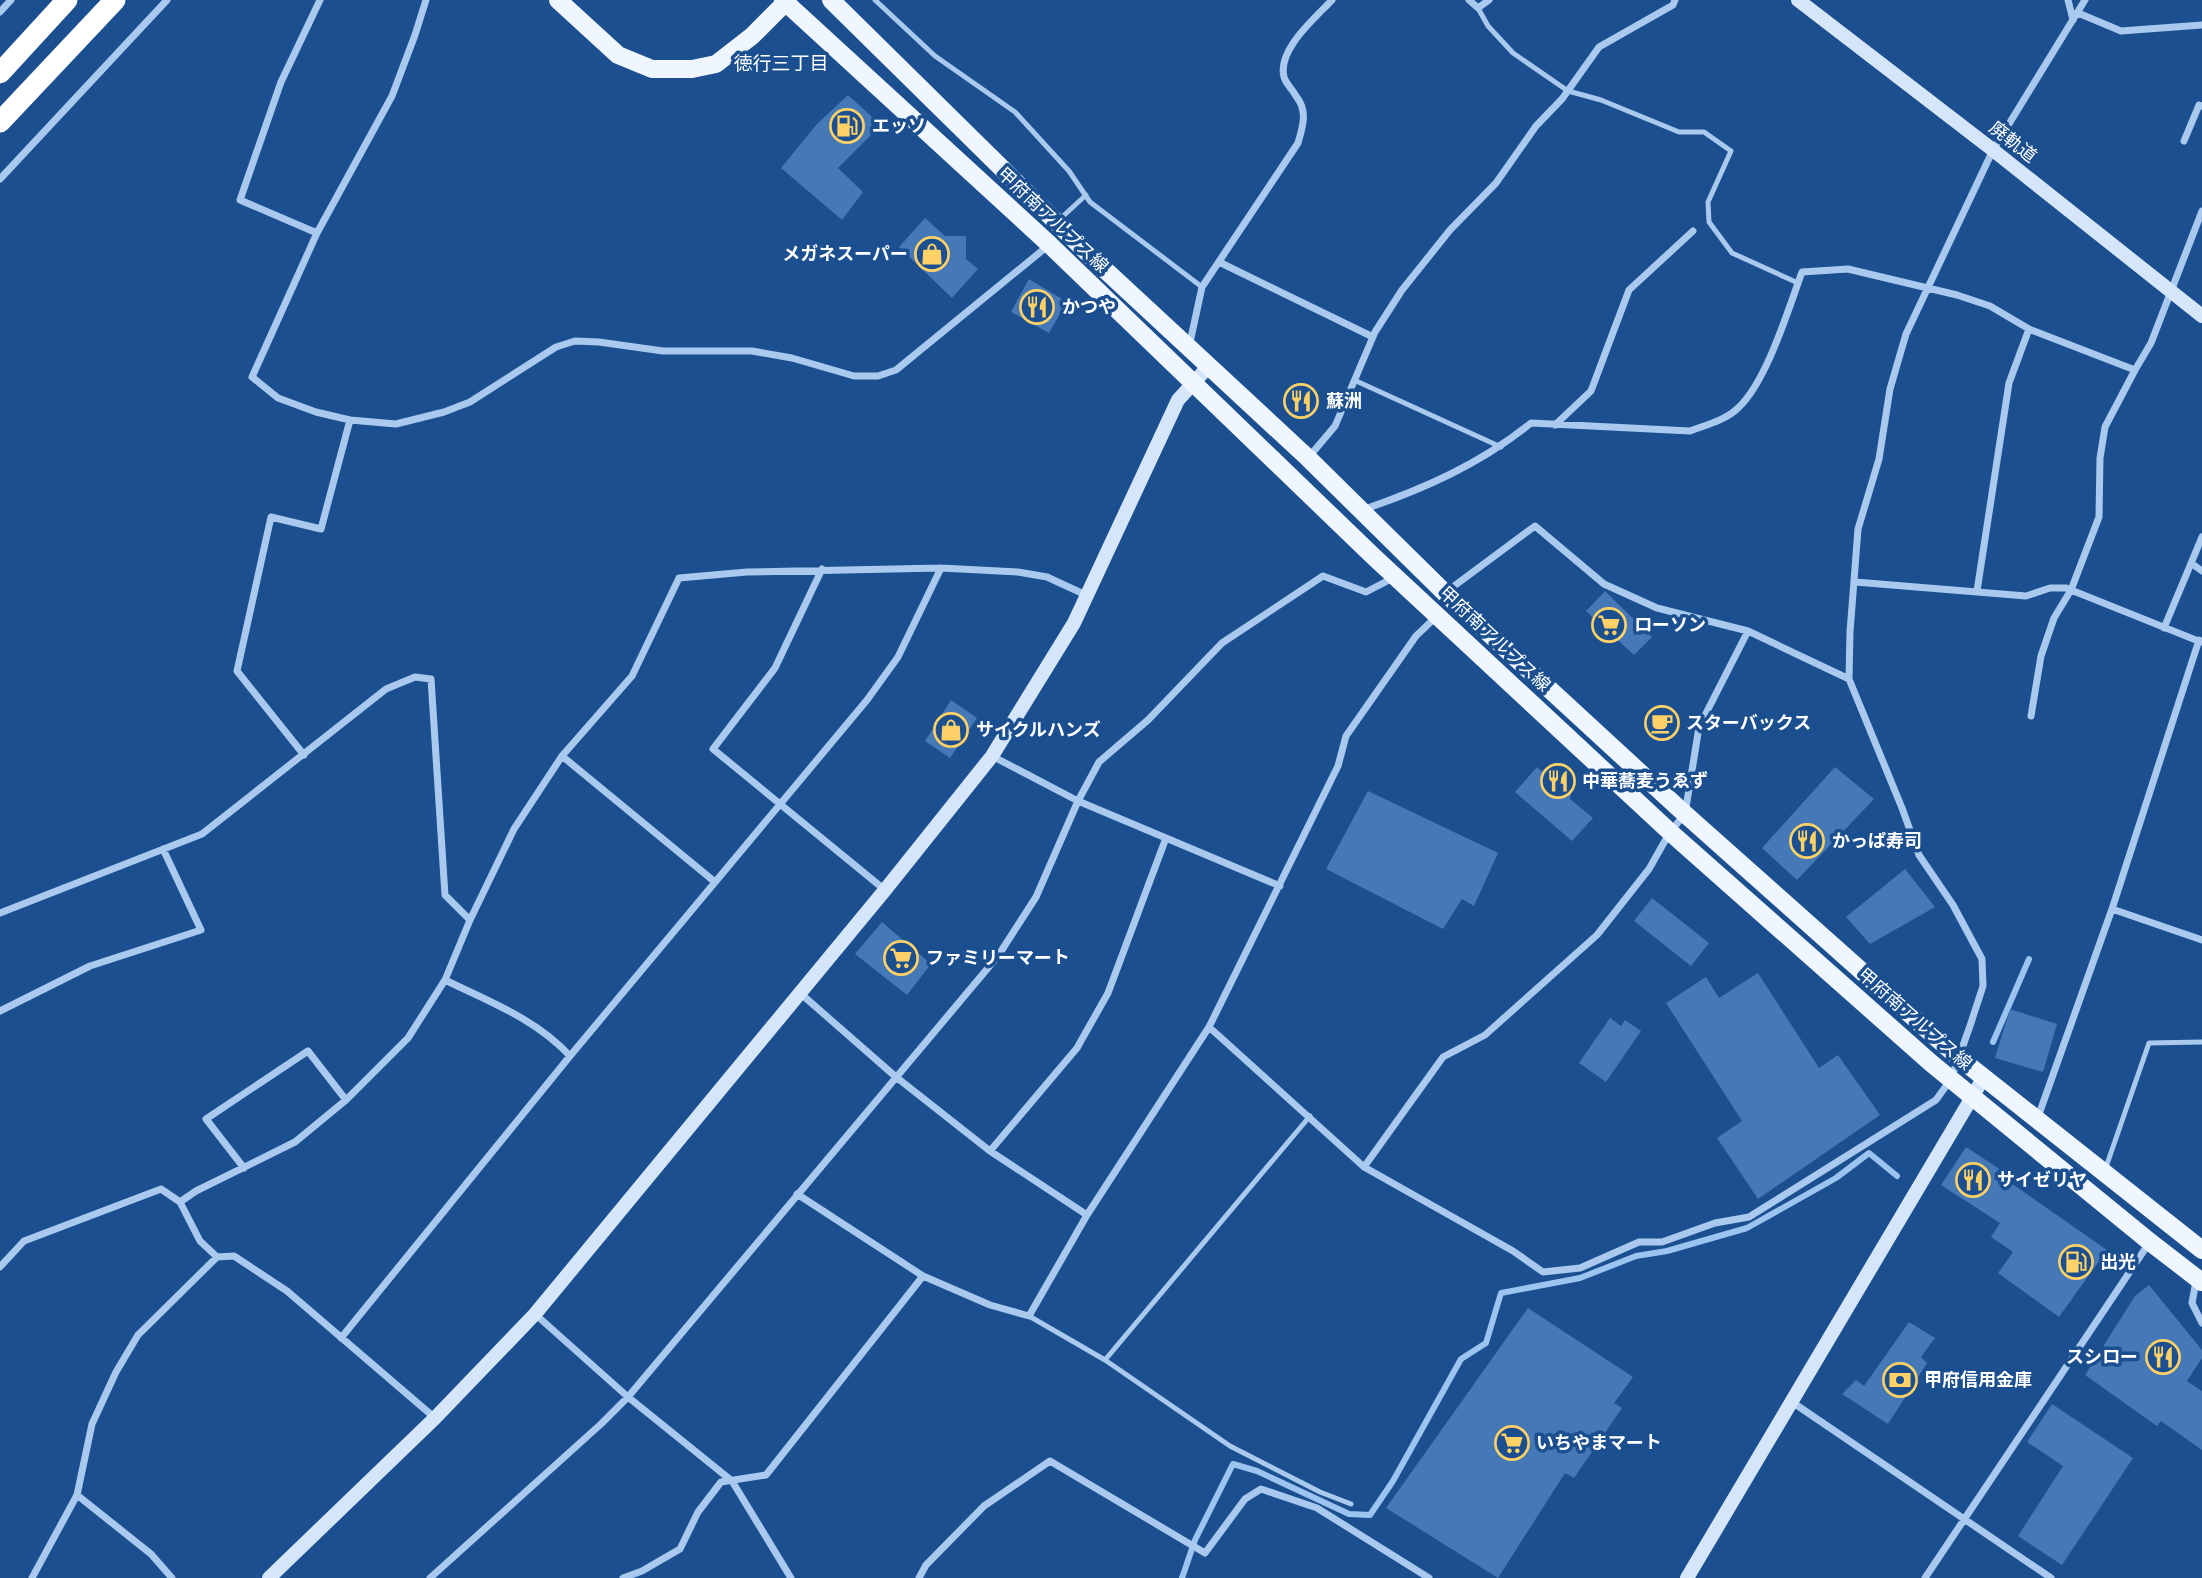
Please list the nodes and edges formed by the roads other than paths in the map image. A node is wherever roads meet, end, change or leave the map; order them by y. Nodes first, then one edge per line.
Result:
1 (11, 0) edge
2 (50, 0) edge
3 (67, 0) edge
4 (115, 0) edge
5 (167, 0) edge
6 (320, 0) edge
7 (426, 0) edge
8 (558, 0) edge
9 (831, 0) edge
10 (875, 0) edge
11 (1332, 0) edge
12 (1469, 0) edge
13 (1489, 0) edge
14 (1675, 0) edge
15 (1798, 0) edge
16 (2068, 0) edge
17 (2085, 0) edge
18 (786, 1) edge
19 (1478, 8) junction
20 (0, 12) edge
21 (2078, 13) junction
22 (2074, 21) junction
23 (2202, 25) edge
24 (0, 54) edge
25 (0, 74) edge
26 (1568, 91) junction
27 (2202, 106) edge
28 (0, 122) edge
29 (2184, 141) dead end
30 (1993, 150) junction
31 (0, 179) edge
32 (1086, 195) junction
33 (2202, 211) edge
34 (1056, 222) junction
35 (1693, 231) dead end
36 (317, 233) junction
37 (1049, 244) junction
38 (1219, 262) junction
39 (1798, 283) junction
40 (1202, 287) junction
41 (1928, 287) junction
42 (2169, 291) junction
43 (2202, 316) edge
44 (2029, 329) junction
45 (1373, 337) junction
46 (1189, 350) junction
47 (1208, 367) junction
48 (2135, 370) junction
49 (1354, 380) junction
50 (1194, 384) junction
51 (350, 420) junction
52 (1555, 425) junction
53 (1501, 447) junction
54 (1308, 458) junction
55 (1362, 510) junction
56 (2202, 537) edge
57 (2191, 563) junction
58 (941, 568) junction
59 (822, 569) junction
60 (2202, 571) edge
61 (1396, 577) junction
62 (1855, 582) junction
63 (2071, 590) junction
64 (1977, 591) junction
65 (1445, 593) junction
66 (1088, 596) junction
67 (1438, 615) junction
68 (2164, 628) junction
69 (1748, 631) junction
70 (2200, 641) edge
71 (1849, 679) junction
72 (2031, 716) dead end
73 (304, 755) junction
74 (562, 756) junction
75 (992, 756) junction
76 (1078, 801) junction
77 (780, 803) junction
78 (1685, 814) junction
79 (1670, 832) junction
80 (1166, 838) junction
81 (163, 849) junction
82 (715, 882) junction
83 (1280, 886) junction
84 (885, 890) junction
85 (2112, 909) junction
86 (0, 914) edge
87 (470, 920) junction
88 (2202, 940) edge
89 (445, 980) junction
90 (800, 993) junction
91 (0, 1011) edge
92 (1209, 1027) junction
93 (2202, 1042) edge
94 (570, 1056) junction
95 (1958, 1057) junction
96 (896, 1077) junction
97 (1984, 1077) junction
98 (1951, 1079) junction
99 (1974, 1098) junction
100 (346, 1100) junction
101 (1310, 1116) junction
102 (2038, 1118) junction
103 (990, 1151) junction
104 (1364, 1167) junction
105 (244, 1168) junction
106 (2104, 1173) junction
107 (797, 1194) junction
108 (180, 1202) junction
109 (1087, 1215) junction
110 (2150, 1242) junction
111 (2202, 1250) edge
112 (217, 1257) junction
113 (0, 1267) edge
114 (923, 1276) junction
115 (2199, 1280) edge
116 (535, 1314) junction
117 (1029, 1317) junction
118 (2202, 1323) edge
119 (341, 1338) junction
120 (1105, 1360) junction
121 (628, 1397) junction
122 (1792, 1401) junction
123 (435, 1418) junction
124 (732, 1481) junction
125 (77, 1495) junction
126 (1351, 1504) dead end
127 (1965, 1519) junction
128 (32, 1578) edge
129 (172, 1578) edge
130 (269, 1578) edge
131 (430, 1578) edge
132 (623, 1578) edge
133 (791, 1578) edge
134 (919, 1578) edge
135 (1429, 1578) edge
136 (1686, 1578) edge
137 (1925, 1578) edge
138 (2051, 1578) edge

1 - 20 street
2 - 24 highway
3 - 25 highway
4 - 28 highway
5 - 31 street
6 - 36 street
7 - 36 street
8 - 18 main road
9 - 34 main road, 甲府南アルプス線
10 - 32 lane
11 - 38 street
12 - 19 street
13 - 19 street
14 - 26 street
15 - 30 street, 廃軌道
16 - 22 street
17 - 21 street
18 - 37 main road, 甲府南アルプス線
19 - 26 lane
21 - 22 street
21 - 23 street
22 - 30 street
26 - 39 lane
26 - 45 street
27 - 29 street
30 - 41 street
30 - 42 street, 廃軌道
32 - 34 lane
32 - 40 lane
33 - 42 street
34 - 46 main road, 甲府南アルプス線
35 - 52 street
36 - 51 street
37 - 50 main road, 甲府南アルプス線
37 - 51 street
38 - 40 street
38 - 45 street
39 - 41 street
39 - 52 street
40 - 46 street
41 - 44 street
41 - 62 street
42 - 43 street, 廃軌道
42 - 48 street
44 - 48 street
44 - 64 street
45 - 49 street
46 - 47 main road, 甲府南アルプス線
47 - 50 street
47 - 54 main road, 甲府南アルプス線
48 - 63 street
49 - 53 lane
49 - 54 street
50 - 61 main road, 甲府南アルプス線
50 - 66 street
51 - 73 street
52 - 53 street
53 - 55 street
54 - 55 main road, 甲府南アルプス線
55 - 65 main road, 甲府南アルプス線
56 - 57 street
57 - 60 street
57 - 68 street
58 - 59 street
58 - 66 street
58 - 77 street
59 - 74 street
59 - 77 street
61 - 67 main road, 甲府南アルプス線
61 - 76 street
62 - 64 street
62 - 71 street
63 - 64 street
63 - 68 street
63 - 72 street
65 - 69 street
65 - 78 main road, 甲府南アルプス線
66 - 75 street
67 - 79 main road, 甲府南アルプス線
67 - 83 street
68 - 70 street
69 - 71 street
69 - 78 street
70 - 85 street
71 - 95 street
73 - 81 street
73 - 87 street
74 - 82 street
74 - 87 street
75 - 76 street
75 - 84 street
76 - 80 street
76 - 96 street
77 - 82 street
77 - 84 street
78 - 79 street
78 - 95 main road, 甲府南アルプス線
79 - 98 main road, 甲府南アルプス線
79 - 104 street
80 - 83 street
80 - 103 street
81 - 86 street
81 - 91 street
82 - 94 street
83 - 92 street
84 - 90 street
85 - 88 street
85 - 102 street
87 - 89 street
89 - 94 street
89 - 100 street
90 - 96 street
90 - 116 street
92 - 101 street
92 - 109 street
93 - 106 lane
94 - 119 street
95 - 97 main road, 甲府南アルプス線
95 - 98 street
96 - 103 street
96 - 107 street
97 - 99 street
97 - 102 main road, 甲府南アルプス線
98 - 99 main road, 甲府南アルプス線
98 - 104 street
99 - 110 main road, 甲府南アルプス線
99 - 122 street
100 - 105 street
100 - 105 street
101 - 104 street
101 - 120 lane
102 - 106 main road, 甲府南アルプス線
103 - 109 street
105 - 108 street
106 - 111 main road, 甲府南アルプス線
107 - 114 street
107 - 121 street
108 - 112 street
108 - 113 street
109 - 117 street
110 - 115 main road, 甲府南アルプス線
110 - 127 street
112 - 119 street
112 - 125 street
114 - 117 street
114 - 124 street
115 - 118 street
116 - 121 street
116 - 123 street
117 - 120 lane
119 - 123 street
120 - 126 lane
121 - 124 street
121 - 131 street
122 - 127 street
122 - 136 street
123 - 130 street
124 - 132 street
124 - 133 street
125 - 128 street
125 - 129 street
127 - 137 street
127 - 138 street
134 - 135 street

